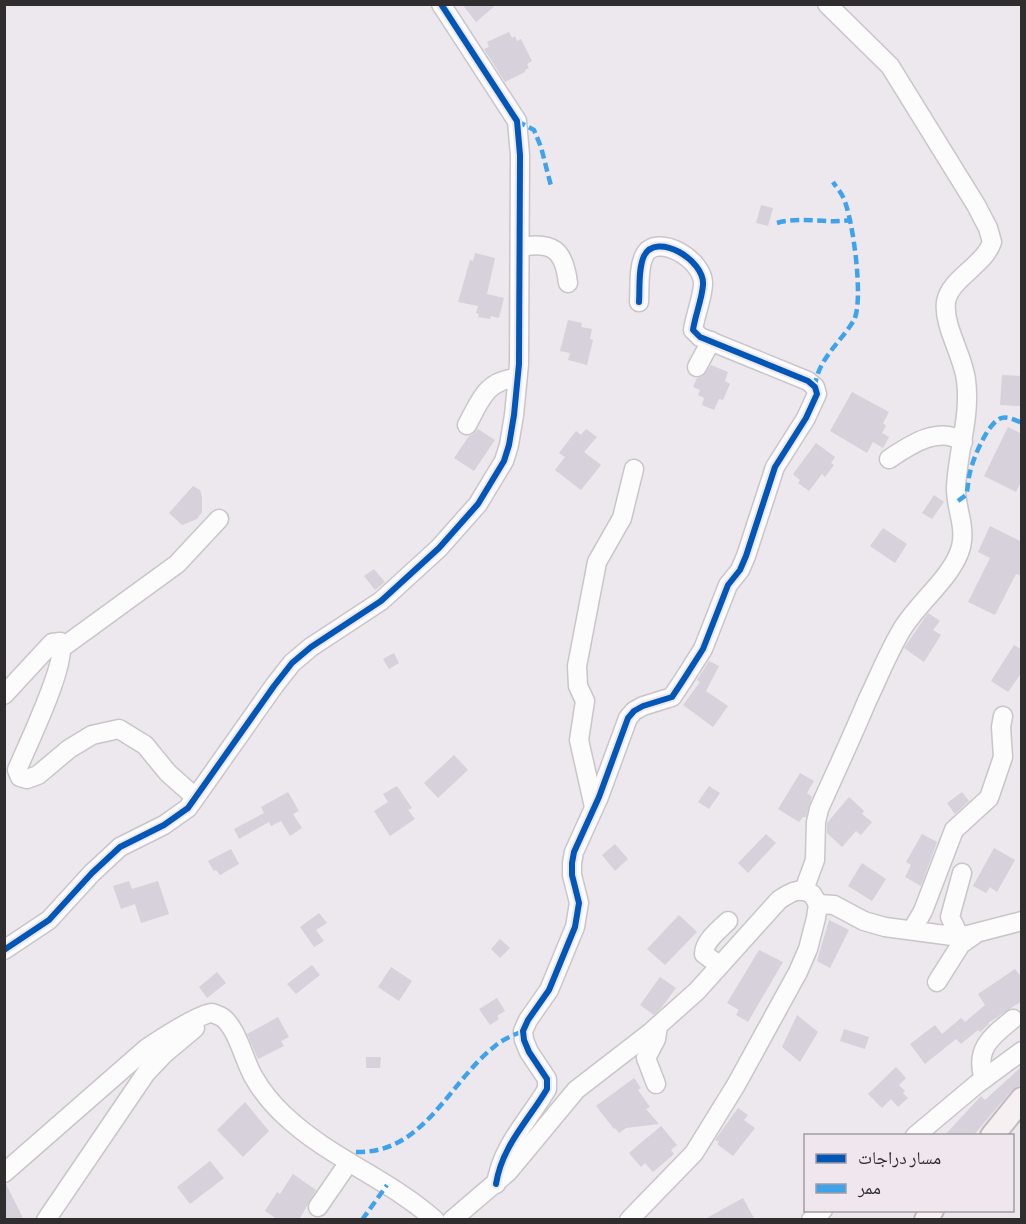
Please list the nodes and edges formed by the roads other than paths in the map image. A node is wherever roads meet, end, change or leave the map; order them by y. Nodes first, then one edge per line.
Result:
1 (441, 4) edge
2 (827, 4) edge
3 (520, 247) junction
4 (568, 284) dead end
5 (639, 302) dead end
6 (711, 341) junction
7 (697, 367) dead end
8 (517, 378) junction
9 (467, 426) dead end
10 (963, 442) junction
11 (889, 459) dead end
12 (634, 469) dead end
13 (219, 519) dead end
14 (63, 647) junction
15 (4, 695) edge
16 (1003, 716) dead end
17 (195, 797) junction
18 (594, 807) junction
19 (962, 873) dead end
20 (804, 890) junction
21 (818, 904) junction
22 (728, 921) dead end
23 (1022, 921) edge
24 (912, 930) junction
25 (967, 936) junction
26 (4, 950) edge
27 (719, 965) junction
28 (937, 982) dead end
29 (211, 1013) junction
30 (1013, 1019) dead end
31 (658, 1025) junction
32 (1022, 1051) edge
33 (984, 1078) junction
34 (656, 1084) dead end
35 (1022, 1099) edge
36 (917, 1134) edge
37 (994, 1134) edge
38 (349, 1162) junction
39 (4, 1173) edge
40 (496, 1184) junction
41 (318, 1208) dead end
42 (46, 1220) edge
43 (435, 1220) edge
44 (452, 1220) edge
45 (629, 1220) edge

1 - 3 street
2 - 10 street
3 - 4 street
3 - 8 street
5 - 6 street
6 - 7 street
6 - 18 street
8 - 9 street
8 - 17 street
10 - 11 street
10 - 20 street
12 - 18 street
13 - 14 street
14 - 15 street
14 - 17 street
16 - 24 street
17 - 26 street
18 - 40 street
19 - 25 street
20 - 21 street
20 - 27 street
21 - 24 street
21 - 45 street
22 - 27 street
23 - 25 street
24 - 25 street
25 - 28 street
27 - 31 street
29 - 38 street
29 - 39 street
29 - 42 street
30 - 33 street
31 - 34 street
31 - 40 street
32 - 33 street
33 - 36 street
35 - 37 main road
38 - 41 street
38 - 43 street
40 - 44 street

